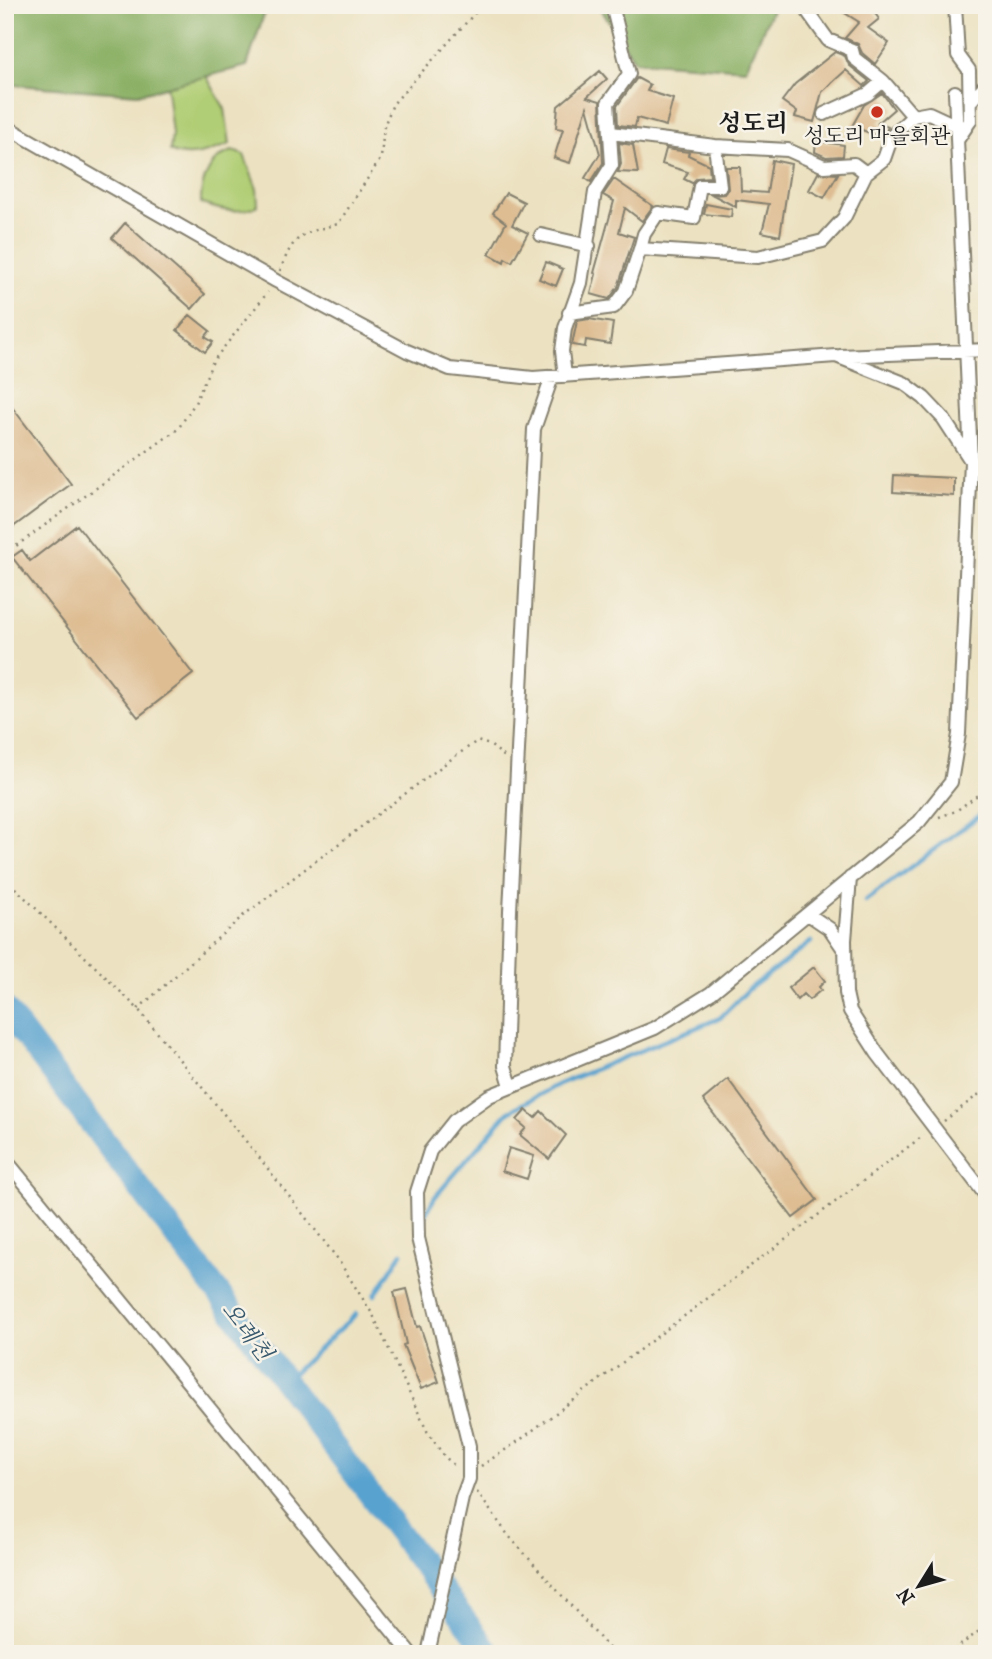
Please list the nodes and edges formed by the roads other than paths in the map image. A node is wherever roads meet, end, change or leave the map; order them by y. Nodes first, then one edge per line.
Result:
1 (611, 5) edge
2 (955, 5) edge
3 (808, 12) dead end
4 (884, 81) junction
5 (987, 83) edge
6 (955, 92) dead end
7 (987, 95) edge
8 (970, 102) junction
9 (824, 114) dead end
10 (913, 116) junction
11 (5, 126) edge
12 (958, 132) junction
13 (611, 133) junction
14 (715, 146) junction
15 (866, 173) junction
16 (541, 235) dead end
17 (589, 246) junction
18 (640, 249) junction
19 (569, 313) junction
20 (987, 350) edge
21 (968, 351) junction
22 (836, 356) junction
23 (558, 376) junction
24 (971, 461) junction
25 (850, 878) junction
26 (808, 914) junction
27 (845, 951) junction
28 (511, 1086) junction
29 (5, 1159) edge
30 (987, 1197) edge
31 (428, 1652) edge
32 (411, 1654) edge

1 - 13 street
2 - 8 street
3 - 4 street
4 - 9 street
4 - 10 street
5 - 8 street
6 - 12 street
7 - 8 street
8 - 12 street
10 - 12 street
10 - 15 street
11 - 23 street
12 - 21 street
13 - 14 street
13 - 17 street
14 - 15 street
14 - 18 street
15 - 18 street
16 - 17 street
17 - 19 street
18 - 19 street
19 - 23 street
20 - 21 street
21 - 22 street
21 - 24 street
22 - 23 street
22 - 24 street
23 - 28 street
24 - 25 street
25 - 26 street
25 - 27 street
26 - 27 street
26 - 28 street
27 - 30 street
28 - 31 street
29 - 32 street

